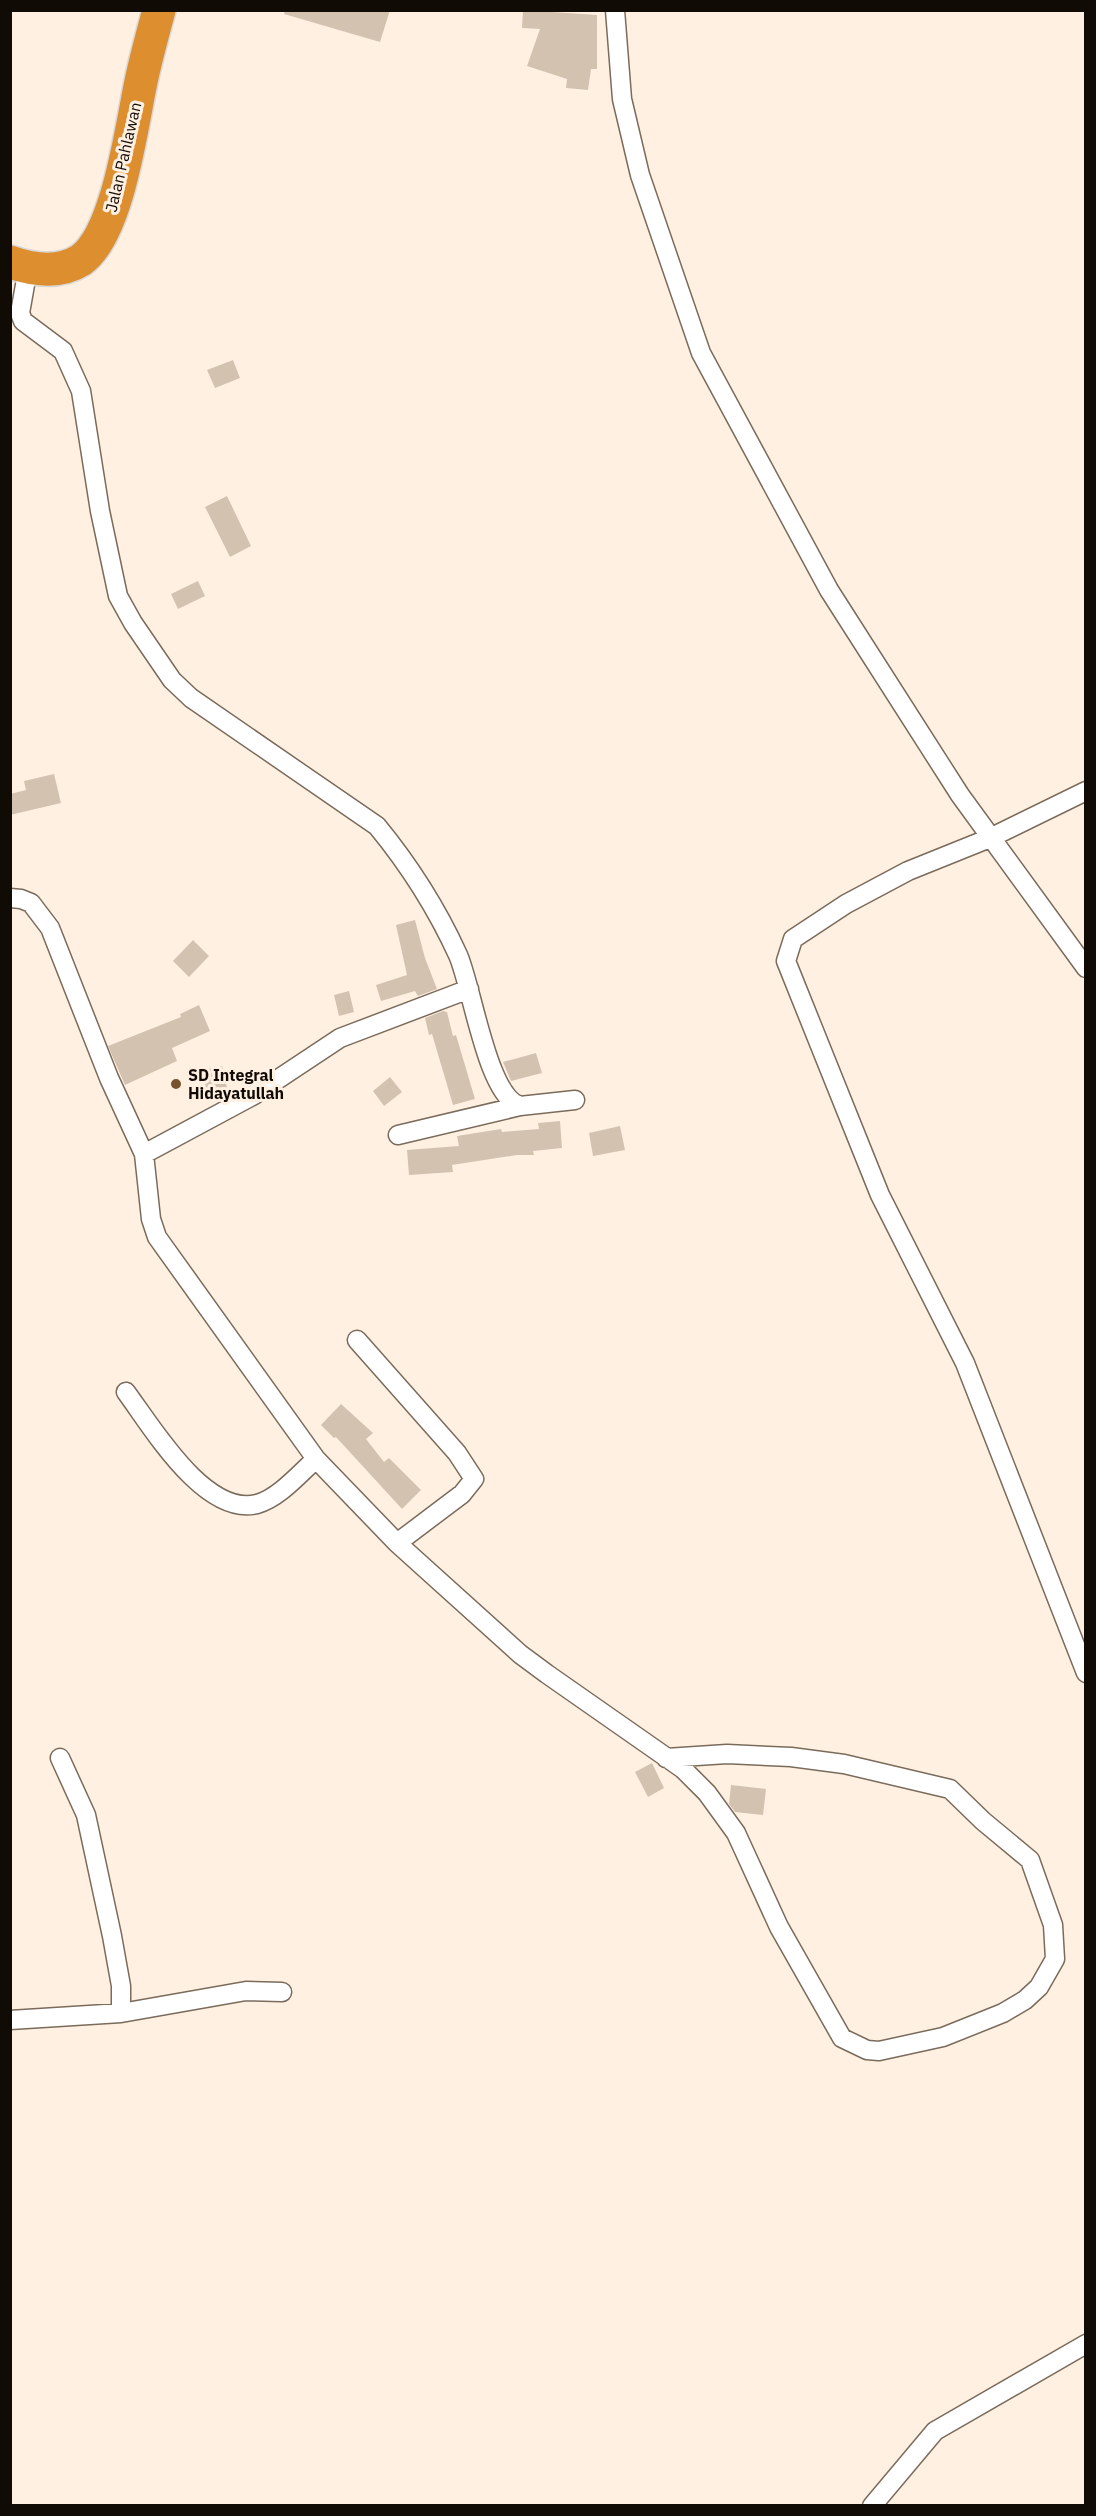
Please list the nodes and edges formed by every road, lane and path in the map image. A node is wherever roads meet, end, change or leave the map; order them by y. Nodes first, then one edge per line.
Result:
1 (159, 10) edge
2 (615, 10) edge
3 (19, 265) edge
4 (1086, 791) edge
5 (990, 838) junction
6 (10, 898) edge
7 (1086, 968) edge
8 (469, 988) junction
9 (575, 1100) dead end
10 (520, 1106) junction
11 (398, 1135) dead end
12 (144, 1154) junction
13 (357, 1340) dead end
14 (126, 1392) dead end
15 (316, 1459) junction
16 (397, 1543) junction
17 (1086, 1672) edge
18 (60, 1758) dead end
19 (666, 1758) junction
20 (282, 1992) dead end
21 (122, 2013) junction
22 (10, 2020) edge
23 (1086, 2344) edge
24 (872, 2505) edge

1 - 3 highway, Jalan Pahlawan
2 - 5 street
3 - 8 street
4 - 5 street
5 - 7 street
5 - 17 street
6 - 12 street
8 - 10 street
8 - 12 street
9 - 10 street
10 - 11 street
12 - 15 street
13 - 16 street
14 - 15 street
15 - 16 street
16 - 19 street
18 - 21 street
19 - 19 street
20 - 21 street
21 - 22 street
23 - 24 street

